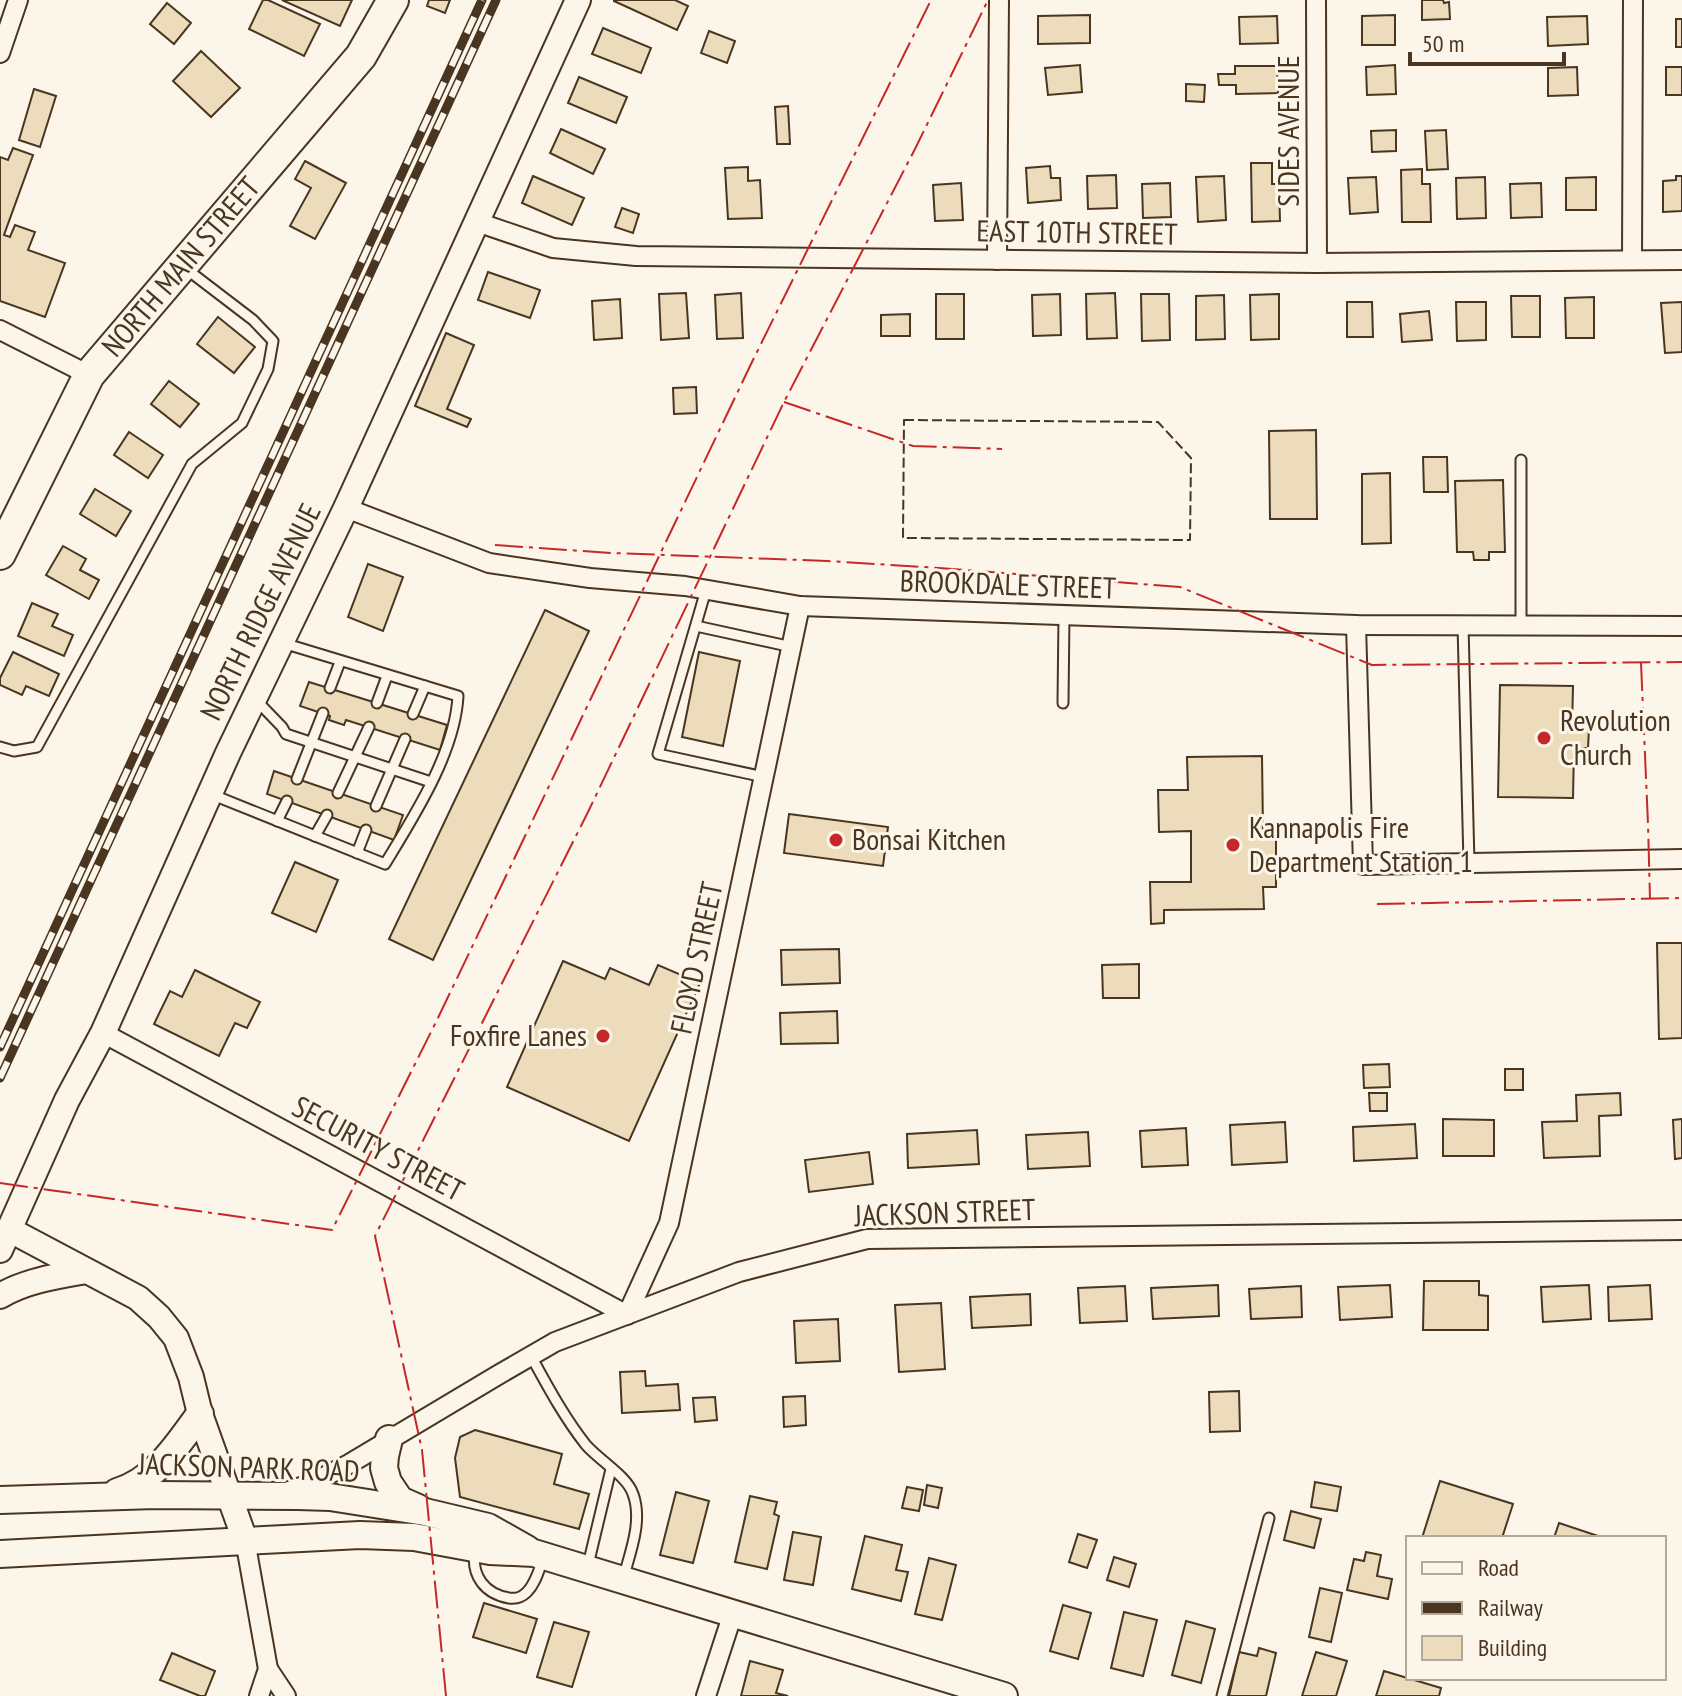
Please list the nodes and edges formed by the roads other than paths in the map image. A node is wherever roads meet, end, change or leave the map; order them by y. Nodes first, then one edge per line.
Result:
1 (18, 0) edge
2 (393, 0) edge
3 (578, 0) edge
4 (999, 0) edge
5 (1316, 0) edge
6 (1633, 0) edge
7 (0, 53) edge
8 (477, 222) junction
9 (997, 260) junction
10 (1632, 260) junction
11 (1682, 260) edge
12 (1317, 263) junction
13 (182, 266) junction
14 (0, 330) edge
15 (89, 375) junction
16 (1521, 460) dead end
17 (346, 508) junction
18 (0, 554) edge
19 (706, 590) junction
20 (800, 606) junction
21 (1064, 615) junction
22 (1356, 625) junction
23 (1463, 625) junction
24 (696, 626) junction
25 (1521, 626) junction
26 (1682, 626) edge
27 (281, 643) junction
28 (792, 647) junction
29 (340, 662) junction
30 (387, 676) junction
31 (425, 686) junction
32 (330, 688) dead end
33 (255, 698) junction
34 (377, 703) dead end
35 (1063, 703) dead end
36 (323, 713) dead end
37 (413, 714) dead end
38 (369, 727) dead end
39 (405, 739) dead end
40 (312, 743) junction
41 (0, 747) edge
42 (355, 758) junction
43 (392, 769) junction
44 (764, 777) junction
45 (297, 779) dead end
46 (431, 782) junction
47 (338, 793) dead end
48 (209, 794) junction
49 (287, 801) dead end
50 (376, 806) dead end
51 (327, 815) dead end
52 (277, 821) junction
53 (366, 830) dead end
54 (315, 836) junction
55 (357, 853) junction
56 (1682, 859) edge
57 (1469, 863) junction
58 (103, 1033) junction
59 (1682, 1230) edge
60 (5, 1240) edge
61 (86, 1271) junction
62 (0, 1296) edge
63 (627, 1315) junction
64 (531, 1356) junction
65 (200, 1414) junction
66 (389, 1439) junction
67 (611, 1469) junction
68 (229, 1495) junction
69 (266, 1495) junction
70 (94, 1496) junction
71 (0, 1500) edge
72 (425, 1512) junction
73 (1269, 1518) dead end
74 (245, 1540) junction
75 (476, 1548) junction
76 (0, 1554) edge
77 (539, 1554) junction
78 (587, 1568) junction
79 (623, 1579) junction
80 (733, 1613) junction
81 (268, 1669) junction
82 (259, 1696) edge
83 (286, 1696) edge
84 (706, 1696) edge
85 (1004, 1696) edge
86 (1222, 1696) edge

1 - 7 street
2 - 13 main road, NORTH MAIN STREET
3 - 8 street, NORTH RIDGE AVENUE
4 - 9 street
5 - 12 street, SIDES AVENUE
6 - 10 street
8 - 9 street, EAST 10TH STREET
8 - 17 street, NORTH RIDGE AVENUE
9 - 12 street, EAST 10TH STREET
10 - 11 street, EAST 10TH STREET
10 - 12 street, EAST 10TH STREET
13 - 15 main road, NORTH MAIN STREET
13 - 41 lane
14 - 15 street
15 - 18 main road, NORTH MAIN STREET
16 - 25 lane
17 - 19 street, BROOKDALE STREET
17 - 27 street, NORTH RIDGE AVENUE
19 - 20 street, BROOKDALE STREET
19 - 24 lane
20 - 21 street, BROOKDALE STREET
20 - 28 street, FLOYD STREET
21 - 22 street, BROOKDALE STREET
21 - 35 lane
22 - 23 street, BROOKDALE STREET
22 - 57 street
23 - 25 street, BROOKDALE STREET
23 - 57 lane
24 - 28 lane
24 - 44 lane
25 - 26 street, BROOKDALE STREET
27 - 29 lane
27 - 33 street, NORTH RIDGE AVENUE
28 - 44 street, FLOYD STREET
29 - 30 lane
29 - 32 lane
30 - 31 lane
30 - 34 lane
31 - 37 lane
31 - 46 lane
33 - 40 lane
33 - 48 street, NORTH RIDGE AVENUE
36 - 40 lane
38 - 42 lane
39 - 43 lane
40 - 42 lane
40 - 45 lane
42 - 43 lane
42 - 47 lane
43 - 46 lane
43 - 50 lane
44 - 63 street, FLOYD STREET
46 - 55 lane
48 - 52 lane
48 - 58 street, NORTH RIDGE AVENUE
49 - 52 lane
51 - 54 lane
52 - 54 lane
53 - 55 lane
54 - 55 lane
56 - 57 street
58 - 60 street, NORTH RIDGE AVENUE
58 - 63 street, SECURITY STREET
59 - 63 street, JACKSON STREET
60 - 61 street
61 - 62 street
61 - 65 street
63 - 64 street, JACKSON STREET
64 - 66 street, JACKSON STREET
64 - 67 lane
65 - 68 street
65 - 70 main road
66 - 69 street, JACKSON STREET
66 - 72 main road
67 - 78 lane
67 - 79 lane
68 - 69 main road, JACKSON PARK ROAD
68 - 70 main road, JACKSON PARK ROAD
68 - 74 street
69 - 72 main road, JACKSON PARK ROAD
70 - 71 main road, JACKSON PARK ROAD
72 - 77 main road, JACKSON PARK ROAD
73 - 86 lane
74 - 75 main road, JACKSON PARK ROAD
74 - 76 main road, JACKSON PARK ROAD
74 - 81 street
75 - 77 main road, JACKSON PARK ROAD
75 - 77 lane
77 - 78 main road, JACKSON PARK ROAD
78 - 79 main road, JACKSON PARK ROAD
79 - 80 main road, JACKSON PARK ROAD
80 - 84 street
80 - 85 main road, JACKSON PARK ROAD
81 - 82 street
81 - 83 street

